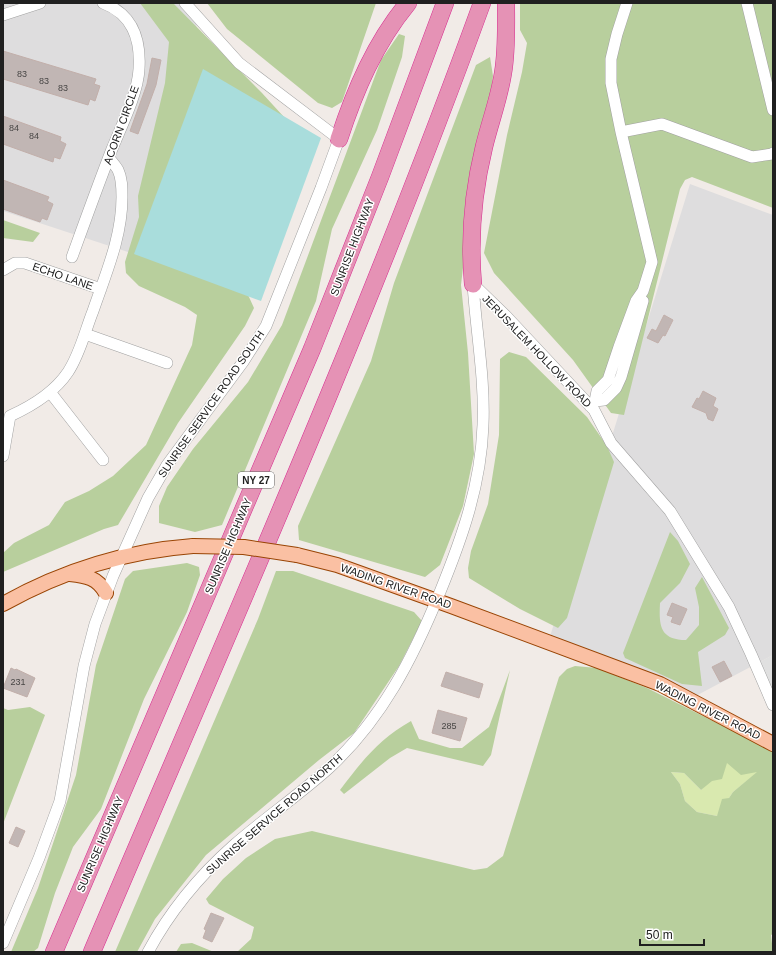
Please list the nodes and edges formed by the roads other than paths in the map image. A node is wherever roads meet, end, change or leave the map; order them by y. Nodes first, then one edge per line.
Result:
1 (40, 3) edge
2 (103, 3) edge
3 (185, 3) edge
4 (408, 3) edge
5 (445, 3) edge
6 (482, 3) edge
7 (506, 3) edge
8 (627, 3) edge
9 (747, 3) edge
10 (8, 10) edge
11 (773, 110) edge
12 (621, 132) junction
13 (338, 139) junction
14 (773, 153) edge
15 (109, 158) junction
16 (72, 257) dead end
17 (3, 270) edge
18 (472, 284) junction
19 (100, 289) junction
20 (85, 334) junction
21 (167, 363) dead end
22 (50, 392) junction
23 (592, 403) junction
24 (7, 416) edge
25 (3, 456) edge
26 (102, 460) dead end
27 (121, 557) junction
28 (65, 574) junction
29 (106, 593) junction
30 (436, 601) junction
31 (3, 604) edge
32 (773, 705) edge
33 (773, 744) edge
34 (3, 943) edge
35 (54, 952) edge
36 (92, 952) edge
37 (148, 952) edge

1 - 10 street
2 - 15 street, ACORN CIRCLE
3 - 13 street
4 - 13 highway
5 - 35 highway, SUNRISE HIGHWAY / NY 27
6 - 36 highway, NY 27
7 - 18 highway
8 - 12 street
9 - 11 street
12 - 14 street
12 - 23 street
13 - 27 street, SUNRISE SERVICE ROAD SOUTH
15 - 16 street, ACORN CIRCLE
15 - 19 street, ECHO LANE
17 - 19 street, ECHO LANE
18 - 23 street, JERUSALEM HOLLOW ROAD
18 - 30 street, SUNRISE SERVICE ROAD NORTH
19 - 20 street, ECHO LANE
20 - 21 street
20 - 22 street, ECHO LANE
22 - 24 street, ECHO LANE
22 - 26 street
23 - 32 street, JERUSALEM HOLLOW ROAD
24 - 25 street, ECHO LANE
27 - 28 main road, WADING RIVER ROAD
27 - 29 street, SUNRISE SERVICE ROAD SOUTH
27 - 30 main road, WADING RIVER ROAD, bridge
28 - 29 main road
28 - 31 main road, WADING RIVER ROAD
29 - 34 street, SUNRISE SERVICE ROAD SOUTH
30 - 33 main road, WADING RIVER ROAD
30 - 37 street, SUNRISE SERVICE ROAD NORTH

